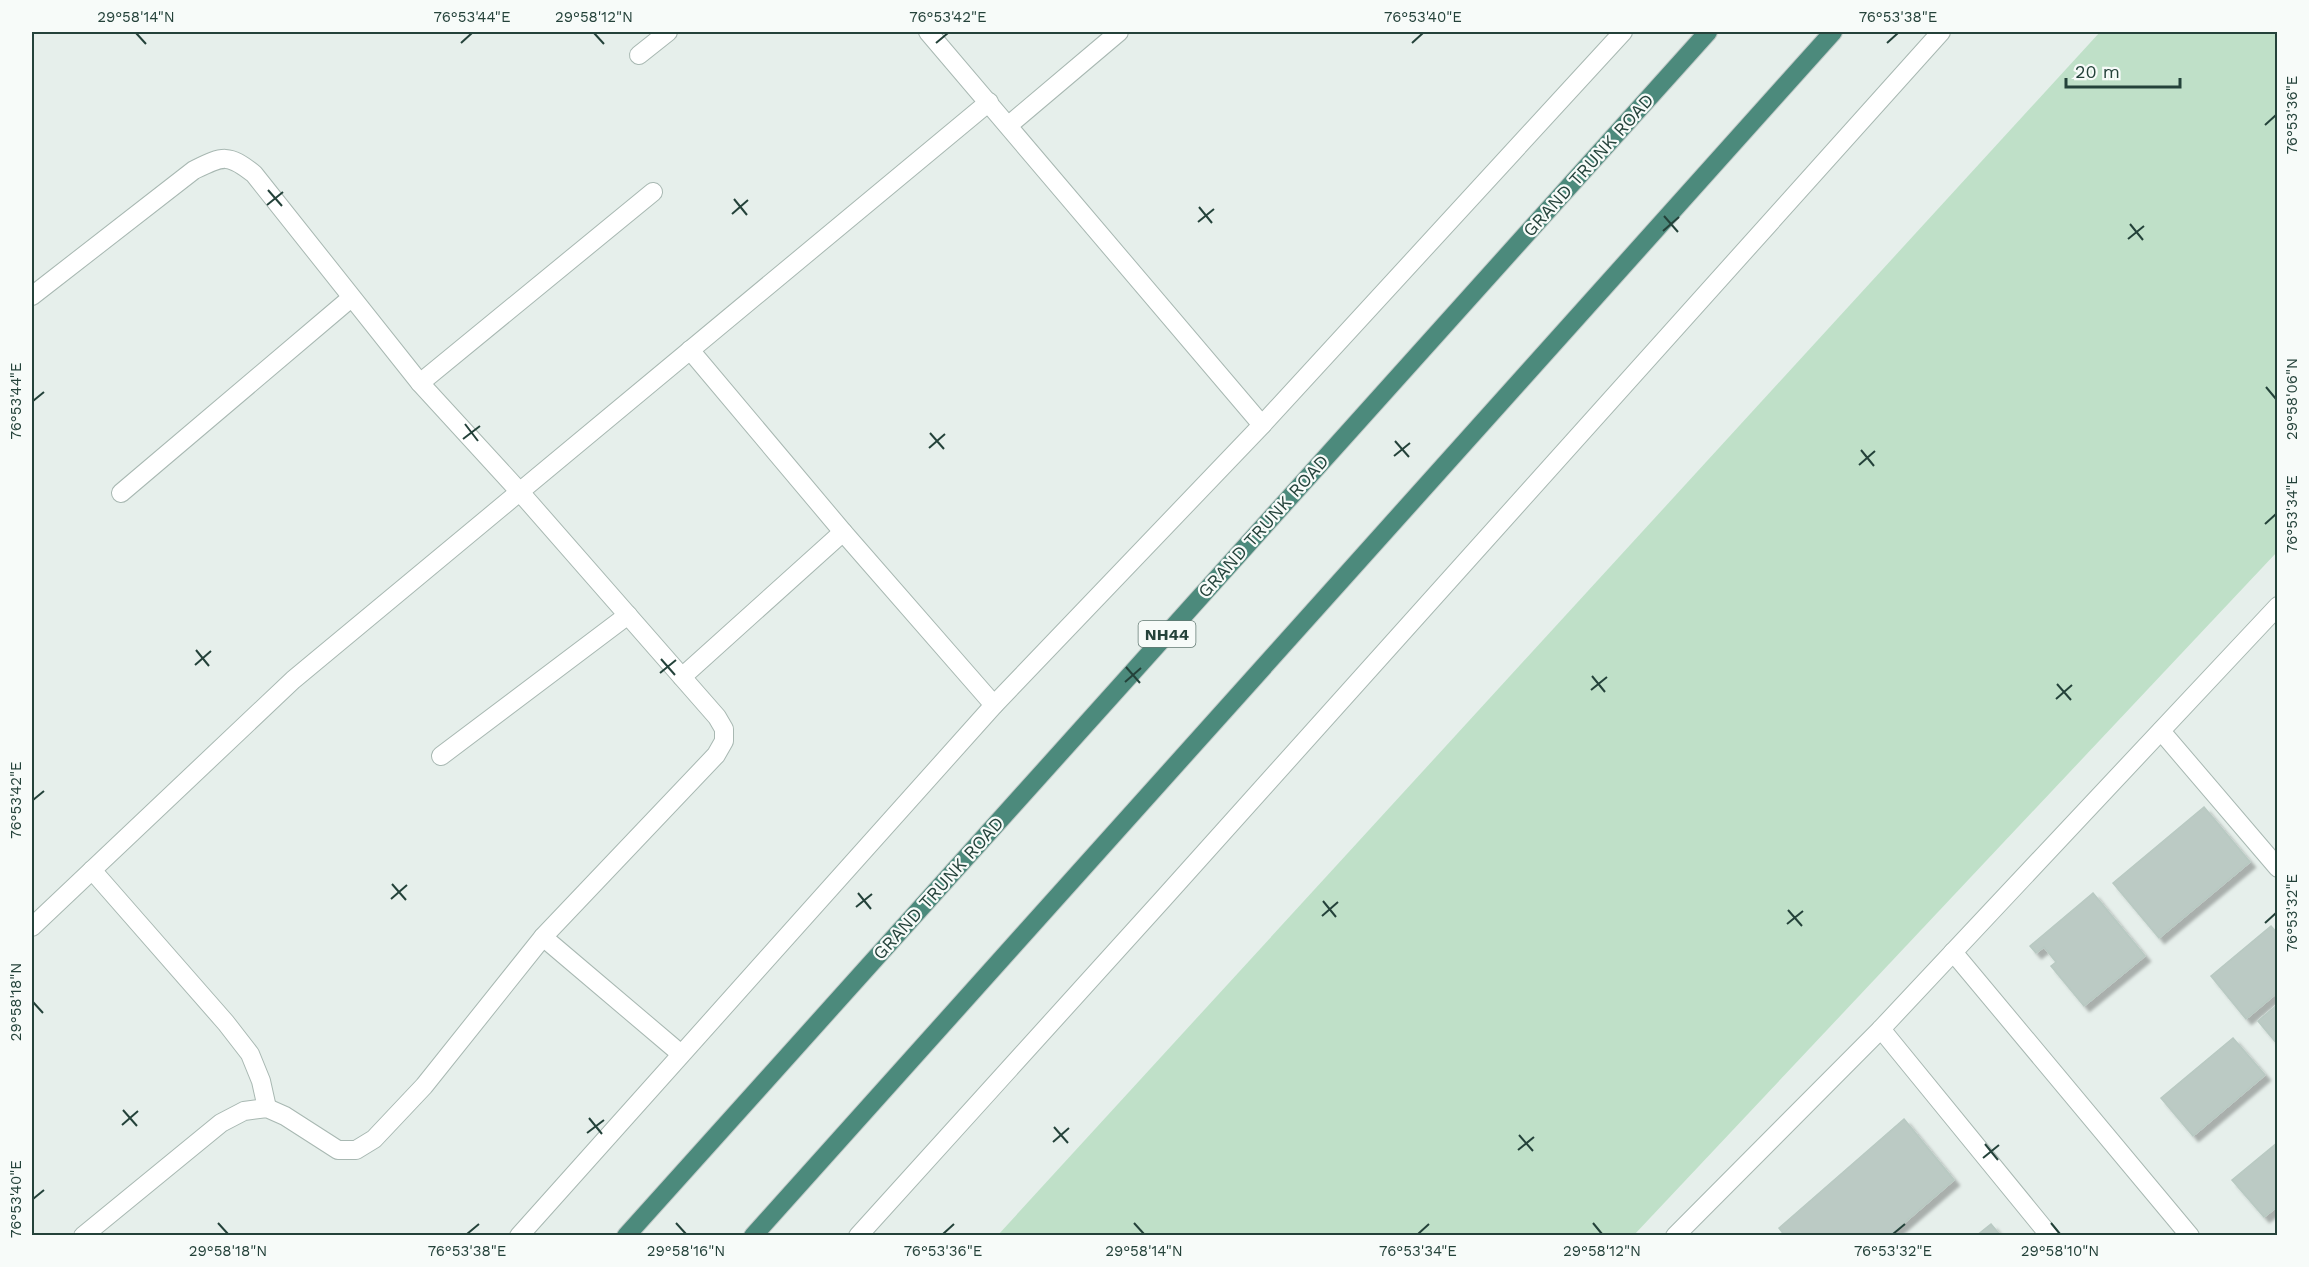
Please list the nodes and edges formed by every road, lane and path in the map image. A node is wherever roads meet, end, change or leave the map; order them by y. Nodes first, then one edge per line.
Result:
1 (668, 32) edge
2 (928, 32) edge
3 (1119, 32) edge
4 (1623, 32) edge
5 (1708, 32) edge
6 (1833, 32) edge
7 (1941, 32) edge
8 (639, 55) dead end
9 (989, 102) junction
10 (1009, 125) junction
11 (653, 192) dead end
12 (32, 296) edge
13 (351, 298) junction
14 (690, 350) junction
15 (420, 383) junction
16 (1262, 425) junction
17 (520, 492) junction
18 (121, 493) dead end
19 (843, 532) junction
20 (2277, 606) edge
21 (628, 615) junction
22 (682, 677) junction
23 (994, 705) junction
24 (2160, 731) junction
25 (441, 756) dead end
26 (2277, 868) edge
27 (92, 870) junction
28 (32, 927) edge
29 (543, 937) junction
30 (1953, 952) junction
31 (1881, 1029) junction
32 (681, 1054) junction
33 (267, 1108) junction
34 (861, 1234) edge
35 (83, 1236) edge
36 (519, 1236) edge
37 (626, 1236) edge
38 (753, 1236) edge
39 (1675, 1236) edge
40 (2050, 1236) edge
41 (2190, 1236) edge

1 - 8 street
2 - 9 street
3 - 10 street
4 - 16 street
5 - 37 highway, GRAND TRUNK ROAD / NH44
6 - 38 highway
7 - 34 street
9 - 10 street
9 - 14 street
10 - 16 street
11 - 15 street
12 - 13 street
13 - 15 street
13 - 18 street
14 - 17 street
14 - 19 street
15 - 17 street
16 - 23 street
17 - 21 street
17 - 27 street
19 - 22 street
19 - 23 street
20 - 24 street
21 - 22 street
21 - 25 street
22 - 29 street
23 - 32 street
24 - 26 street
24 - 30 street
27 - 28 street
27 - 33 street
29 - 32 street
29 - 33 street
30 - 31 street
30 - 41 street
31 - 39 street
31 - 40 street
32 - 36 street
33 - 35 street

